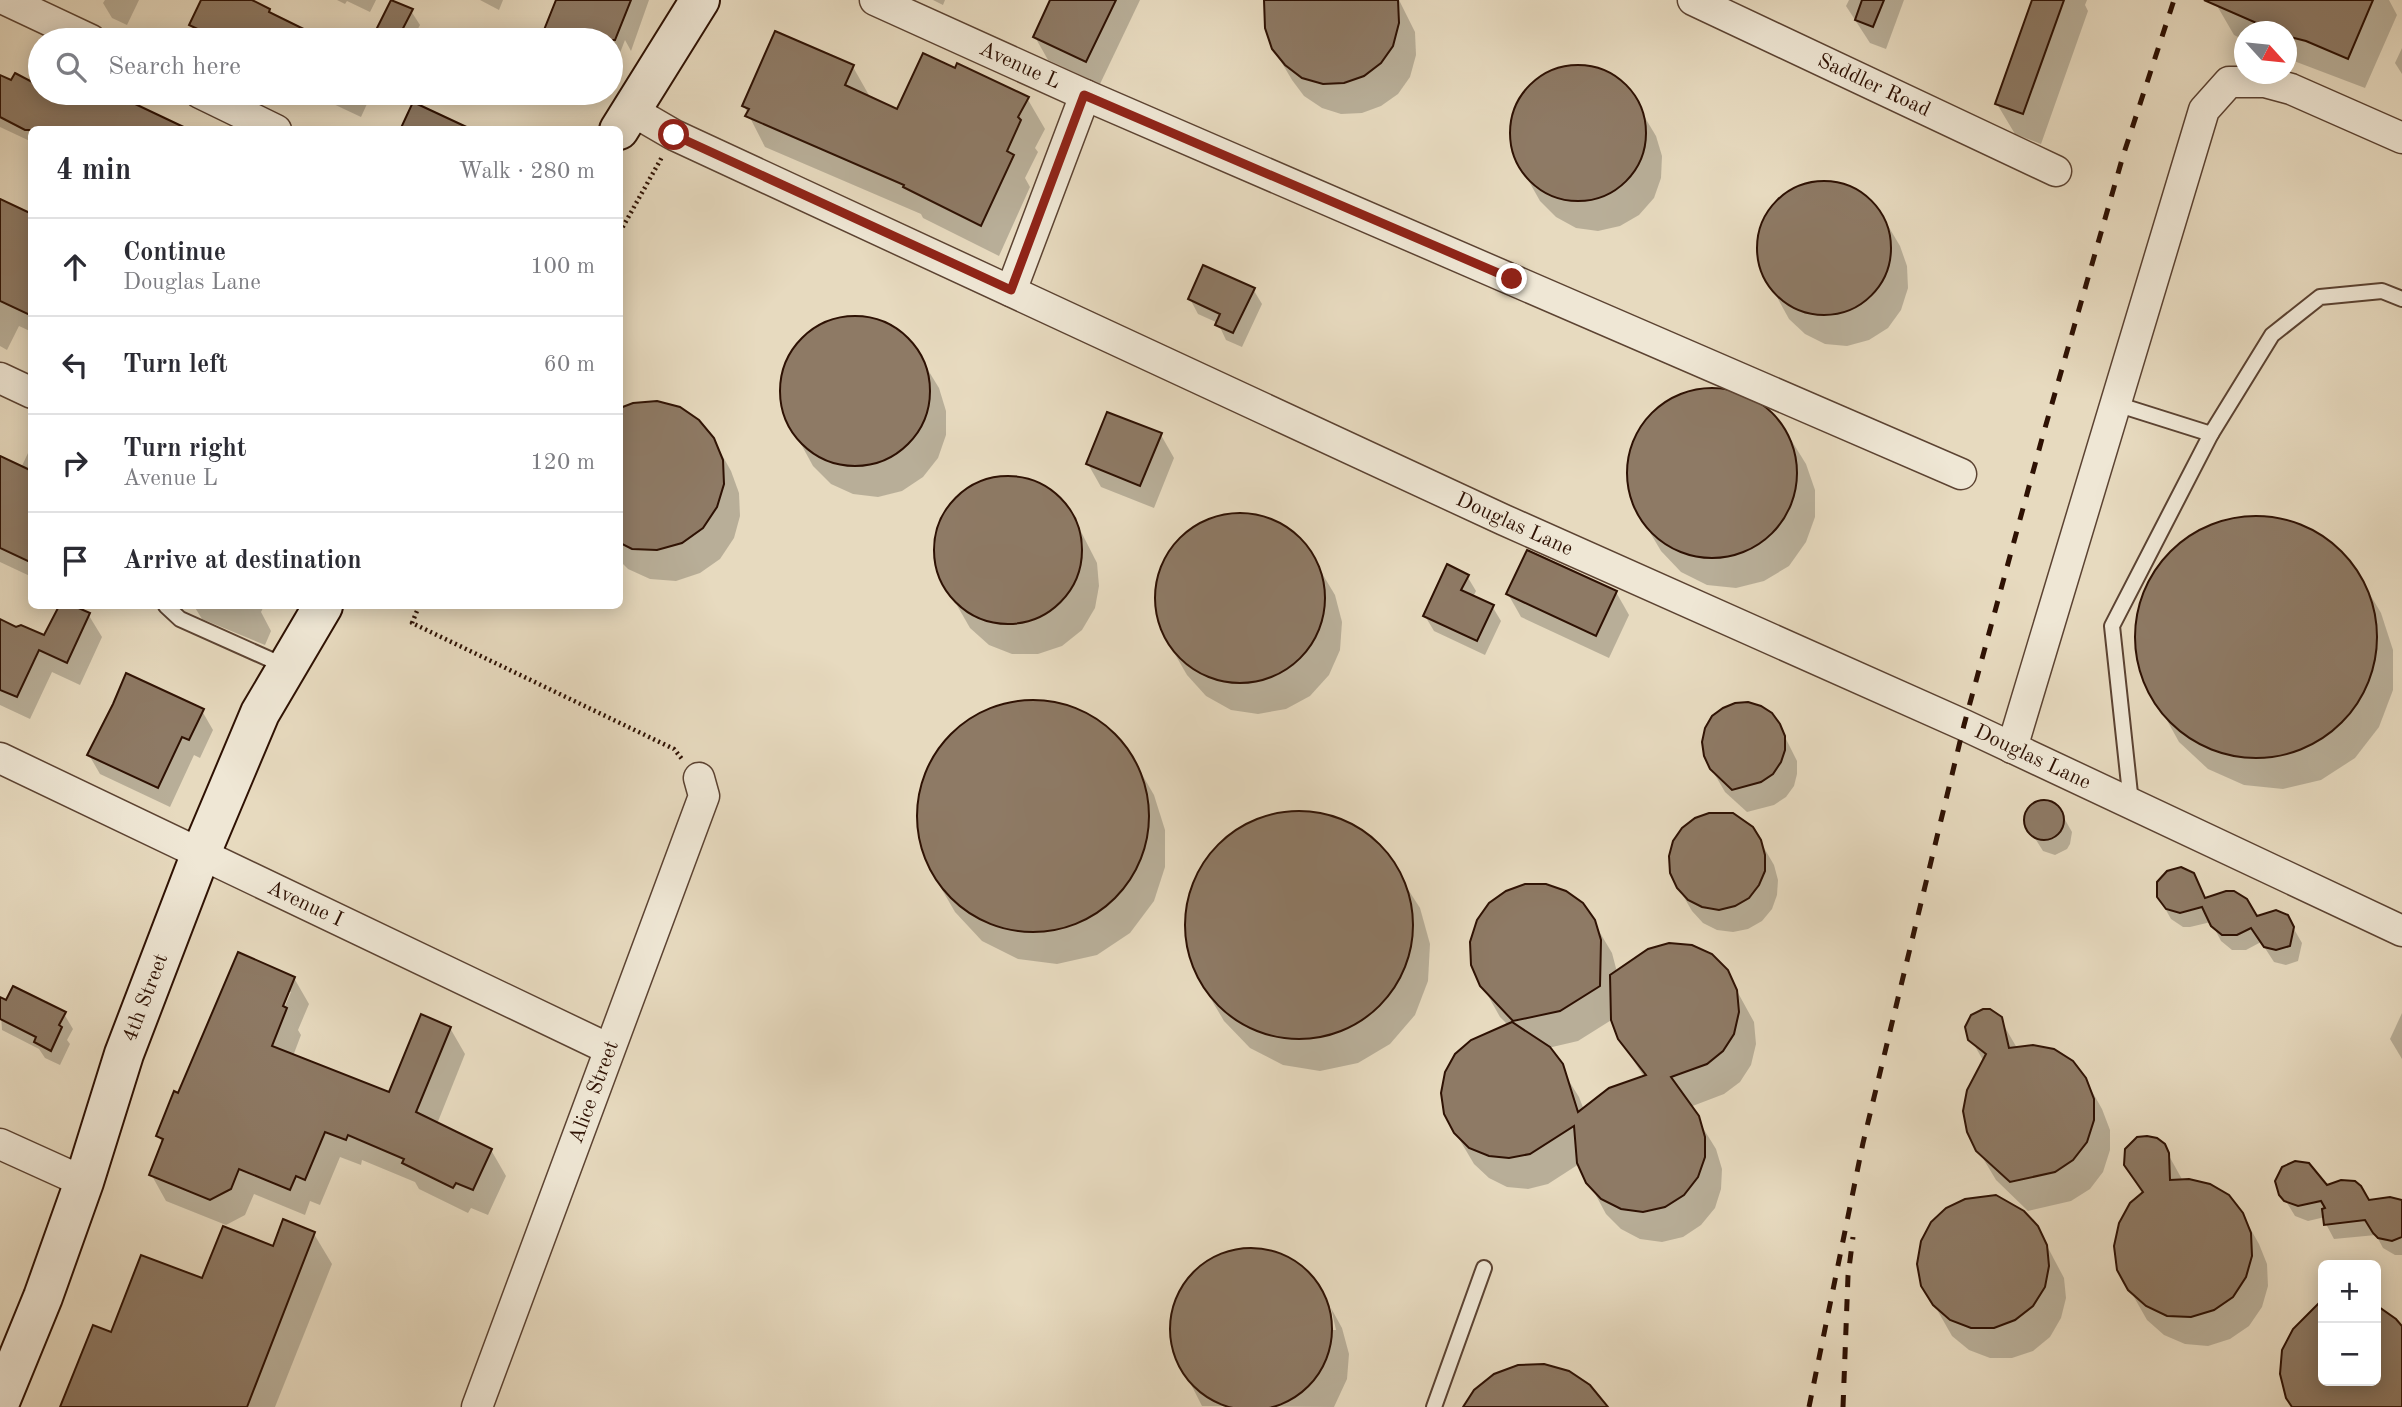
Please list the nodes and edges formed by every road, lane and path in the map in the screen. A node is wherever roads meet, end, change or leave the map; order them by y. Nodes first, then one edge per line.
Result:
1 (6, 0) edge
2 (700, 0) edge
3 (875, 0) edge
4 (1693, 0) edge
5 (65, 28) edge
6 (1084, 95) junction
7 (225, 105) edge
8 (625, 120) edge
9 (268, 126) edge
10 (674, 135) junction
11 (2402, 138) edge
12 (2056, 171) dead end
13 (623, 227) edge
14 (1011, 290) junction
15 (2402, 299) edge
16 (0, 378) edge
17 (28, 391) edge
18 (2116, 404) junction
19 (2211, 434) junction
20 (1961, 474) dead end
21 (170, 609) edge
22 (321, 609) edge
23 (418, 609) edge
24 (286, 667) junction
25 (2012, 748) junction
26 (0, 758) edge
27 (699, 778) joint
28 (2132, 804) junction
29 (201, 853) junction
30 (2402, 931) edge
31 (609, 1049) junction
32 (0, 1144) edge
33 (84, 1182) junction
34 (1484, 1268) dead end
35 (0, 1402) edge
36 (477, 1407) edge
37 (1434, 1407) edge

1 - 5 street
2 - 8 main road
3 - 6 street, Avenue L
4 - 12 street, Saddler Road
6 - 14 street
6 - 20 street, Avenue L
7 - 9 street
8 - 10 street, Douglas Lane
10 - 13 path
10 - 14 street, Douglas Lane
11 - 18 street
14 - 25 street, Douglas Lane
15 - 19 lane
16 - 17 street
18 - 19 lane
18 - 25 street
19 - 28 lane
21 - 24 lane
22 - 24 main road, 4th Street
23 - 27 path
24 - 29 main road, 4th Street
25 - 28 street, Douglas Lane
26 - 29 street, Avenue I
27 - 31 street, Alice Street
28 - 30 street, Douglas Lane
29 - 31 street, Avenue I
29 - 33 main road, 4th Street
31 - 36 street, Alice Street
32 - 33 street
33 - 35 main road, 4th Street
34 - 37 lane

